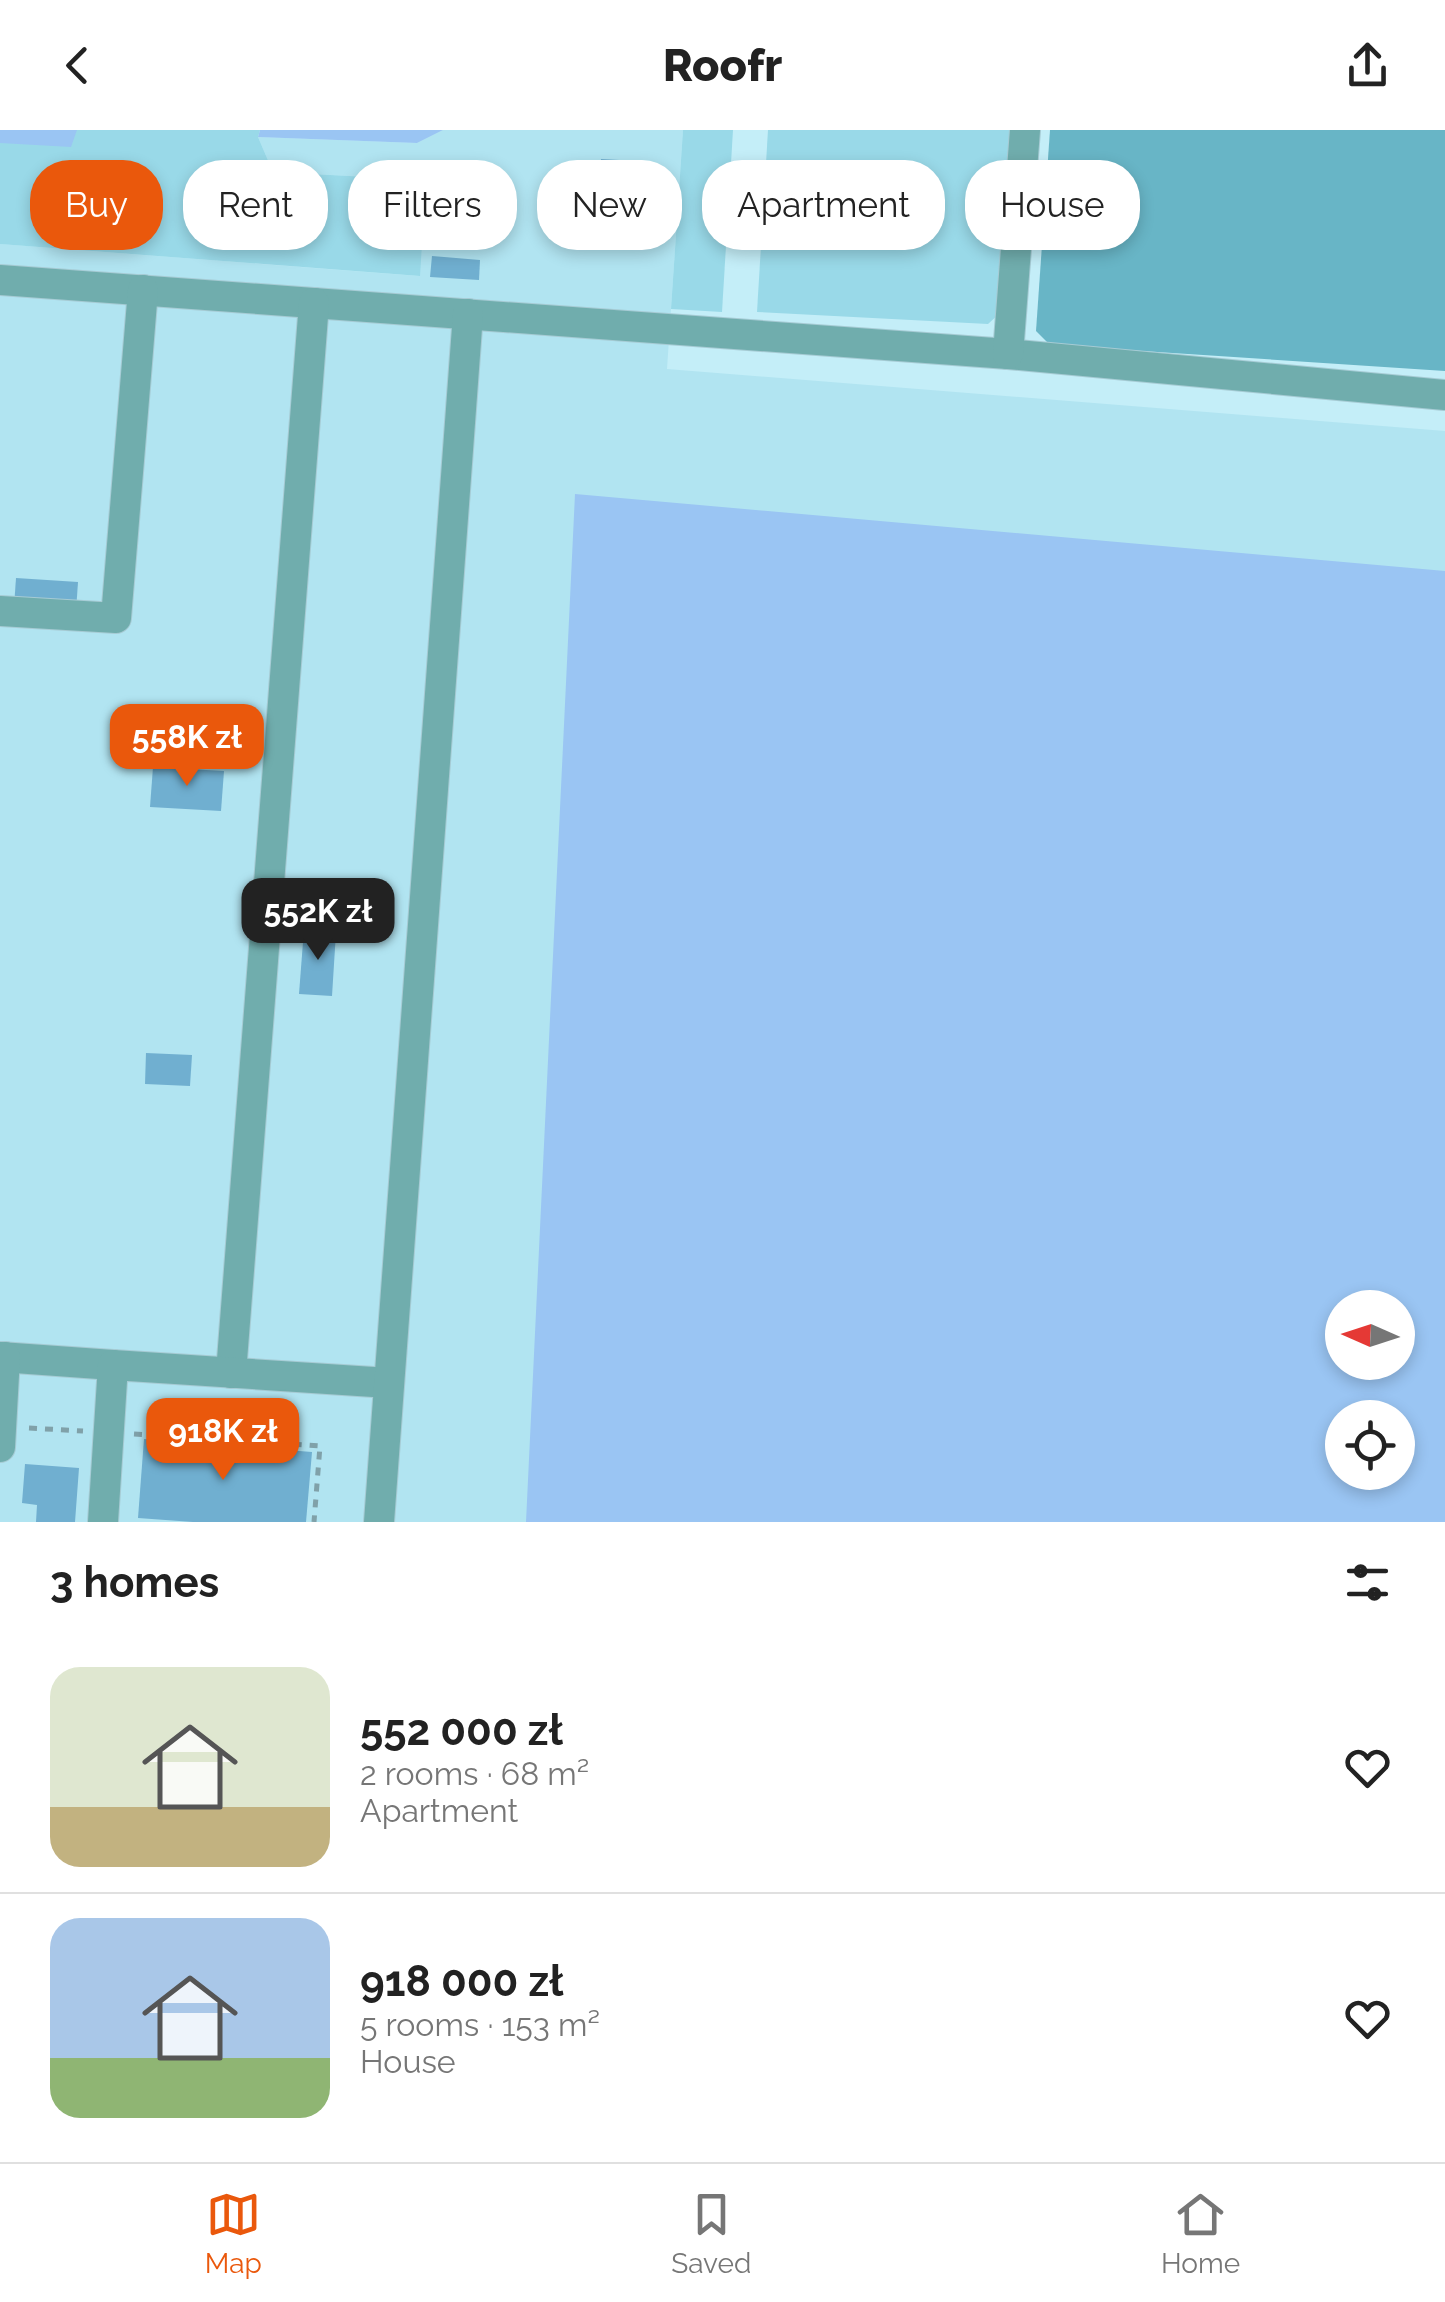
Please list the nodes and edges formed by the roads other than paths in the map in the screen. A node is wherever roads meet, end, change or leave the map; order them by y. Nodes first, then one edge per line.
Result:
1 (1025, 130) edge
2 (0, 280) edge
3 (143, 290) junction
4 (314, 303) junction
5 (468, 314) junction
6 (1008, 354) junction
7 (1445, 395) edge
8 (0, 611) edge
9 (2, 1357) edge
10 (113, 1365) junction
11 (231, 1372) junction
12 (389, 1383) junction
13 (1, 1426) edge
14 (0, 1447) edge
15 (103, 1522) edge
16 (379, 1522) edge

1 - 6 lane
2 - 3 lane
3 - 4 lane
3 - 8 lane
4 - 5 lane
4 - 11 lane
5 - 6 lane
5 - 12 lane
6 - 7 lane
9 - 10 lane
9 - 13 lane
10 - 11 lane
10 - 15 lane
11 - 12 lane
12 - 16 lane
13 - 14 lane

